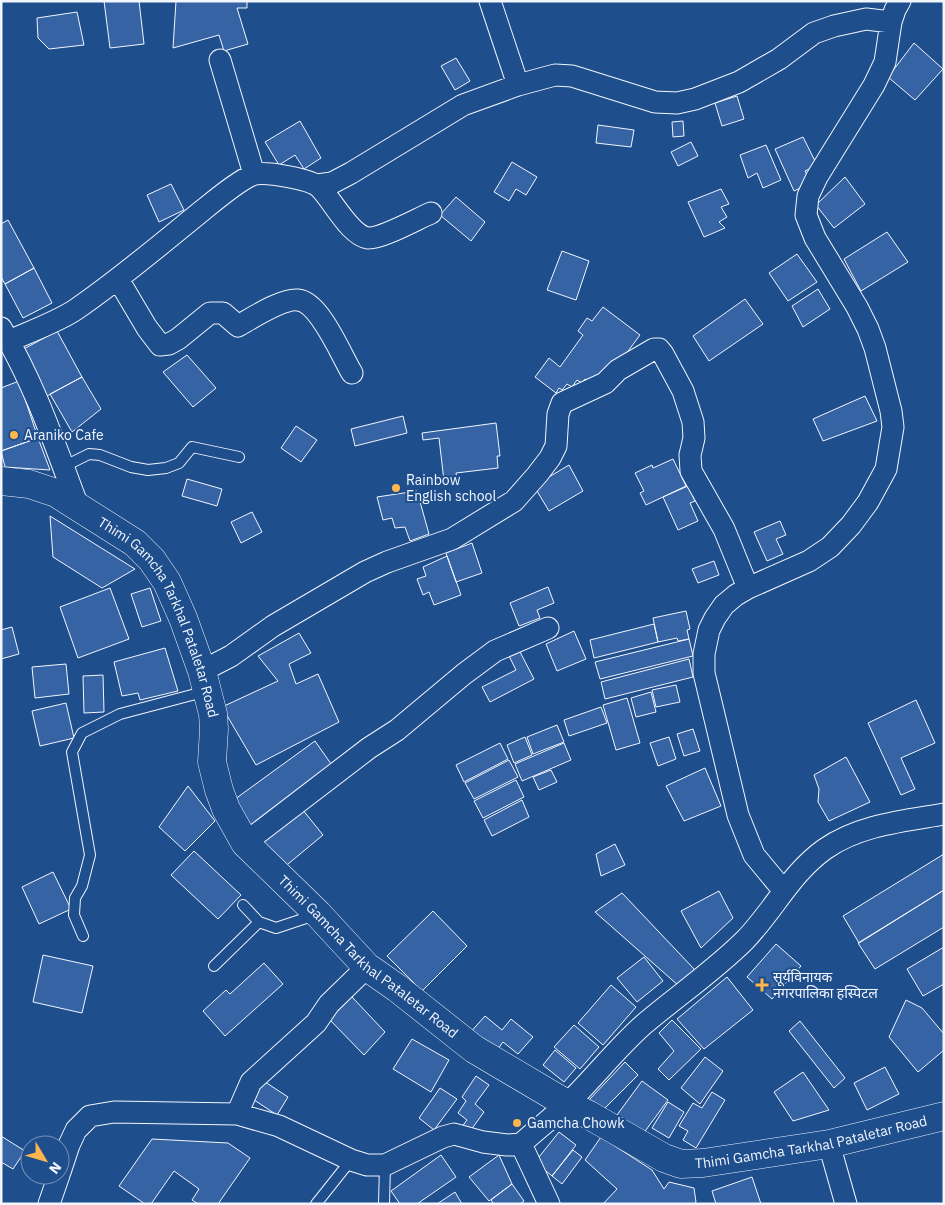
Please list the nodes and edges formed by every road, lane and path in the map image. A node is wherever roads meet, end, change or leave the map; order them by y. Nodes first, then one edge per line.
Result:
1 (490, 1) edge
2 (900, 1) edge
3 (891, 22) junction
4 (220, 60) dead end
5 (518, 85) junction
6 (254, 174) junction
7 (317, 185) junction
8 (431, 213) dead end
9 (118, 279) junction
10 (5, 334) edge
11 (352, 373) dead end
12 (239, 457) dead end
13 (63, 467) junction
14 (1, 481) edge
15 (79, 509) junction
16 (748, 588) junction
17 (548, 628) dead end
18 (205, 681) junction
19 (944, 814) edge
20 (245, 843) junction
21 (783, 890) junction
22 (243, 905) dead end
23 (318, 914) junction
24 (259, 922) junction
25 (83, 936) dead end
26 (214, 966) dead end
27 (367, 968) junction
28 (567, 1104) junction
29 (237, 1114) junction
30 (944, 1116) edge
31 (521, 1144) junction
32 (829, 1144) junction
33 (70, 1146) edge
34 (351, 1160) junction
35 (385, 1165) junction
36 (56, 1185) edge
37 (49, 1204) edge
38 (316, 1204) edge
39 (384, 1204) edge
40 (548, 1204) edge
41 (846, 1204) edge

1 - 5 street
2 - 3 street
3 - 5 street
3 - 16 street
4 - 6 street
5 - 7 street
6 - 7 street
6 - 9 street
7 - 8 street
9 - 10 street
9 - 11 street
10 - 13 street
12 - 13 lane
13 - 15 street
14 - 15 street, Thimi Gamcha Tarkhal Pataletar Road
15 - 18 street, Thimi Gamcha Tarkhal Pataletar Road
16 - 18 street
16 - 21 street
17 - 20 street
18 - 20 street, Thimi Gamcha Tarkhal Pataletar Road
18 - 25 lane
19 - 21 street
20 - 23 street, Thimi Gamcha Tarkhal Pataletar Road
21 - 28 street
22 - 24 lane
23 - 24 lane
23 - 27 street, Thimi Gamcha Tarkhal Pataletar Road
24 - 26 lane
27 - 28 street, Thimi Gamcha Tarkhal Pataletar Road
27 - 29 street
28 - 31 street
28 - 32 street, Thimi Gamcha Tarkhal Pataletar Road
29 - 33 street
29 - 34 street
30 - 32 street, Thimi Gamcha Tarkhal Pataletar Road
31 - 35 street
31 - 40 street
32 - 41 street
34 - 35 street
34 - 38 lane
35 - 39 lane
36 - 37 street

